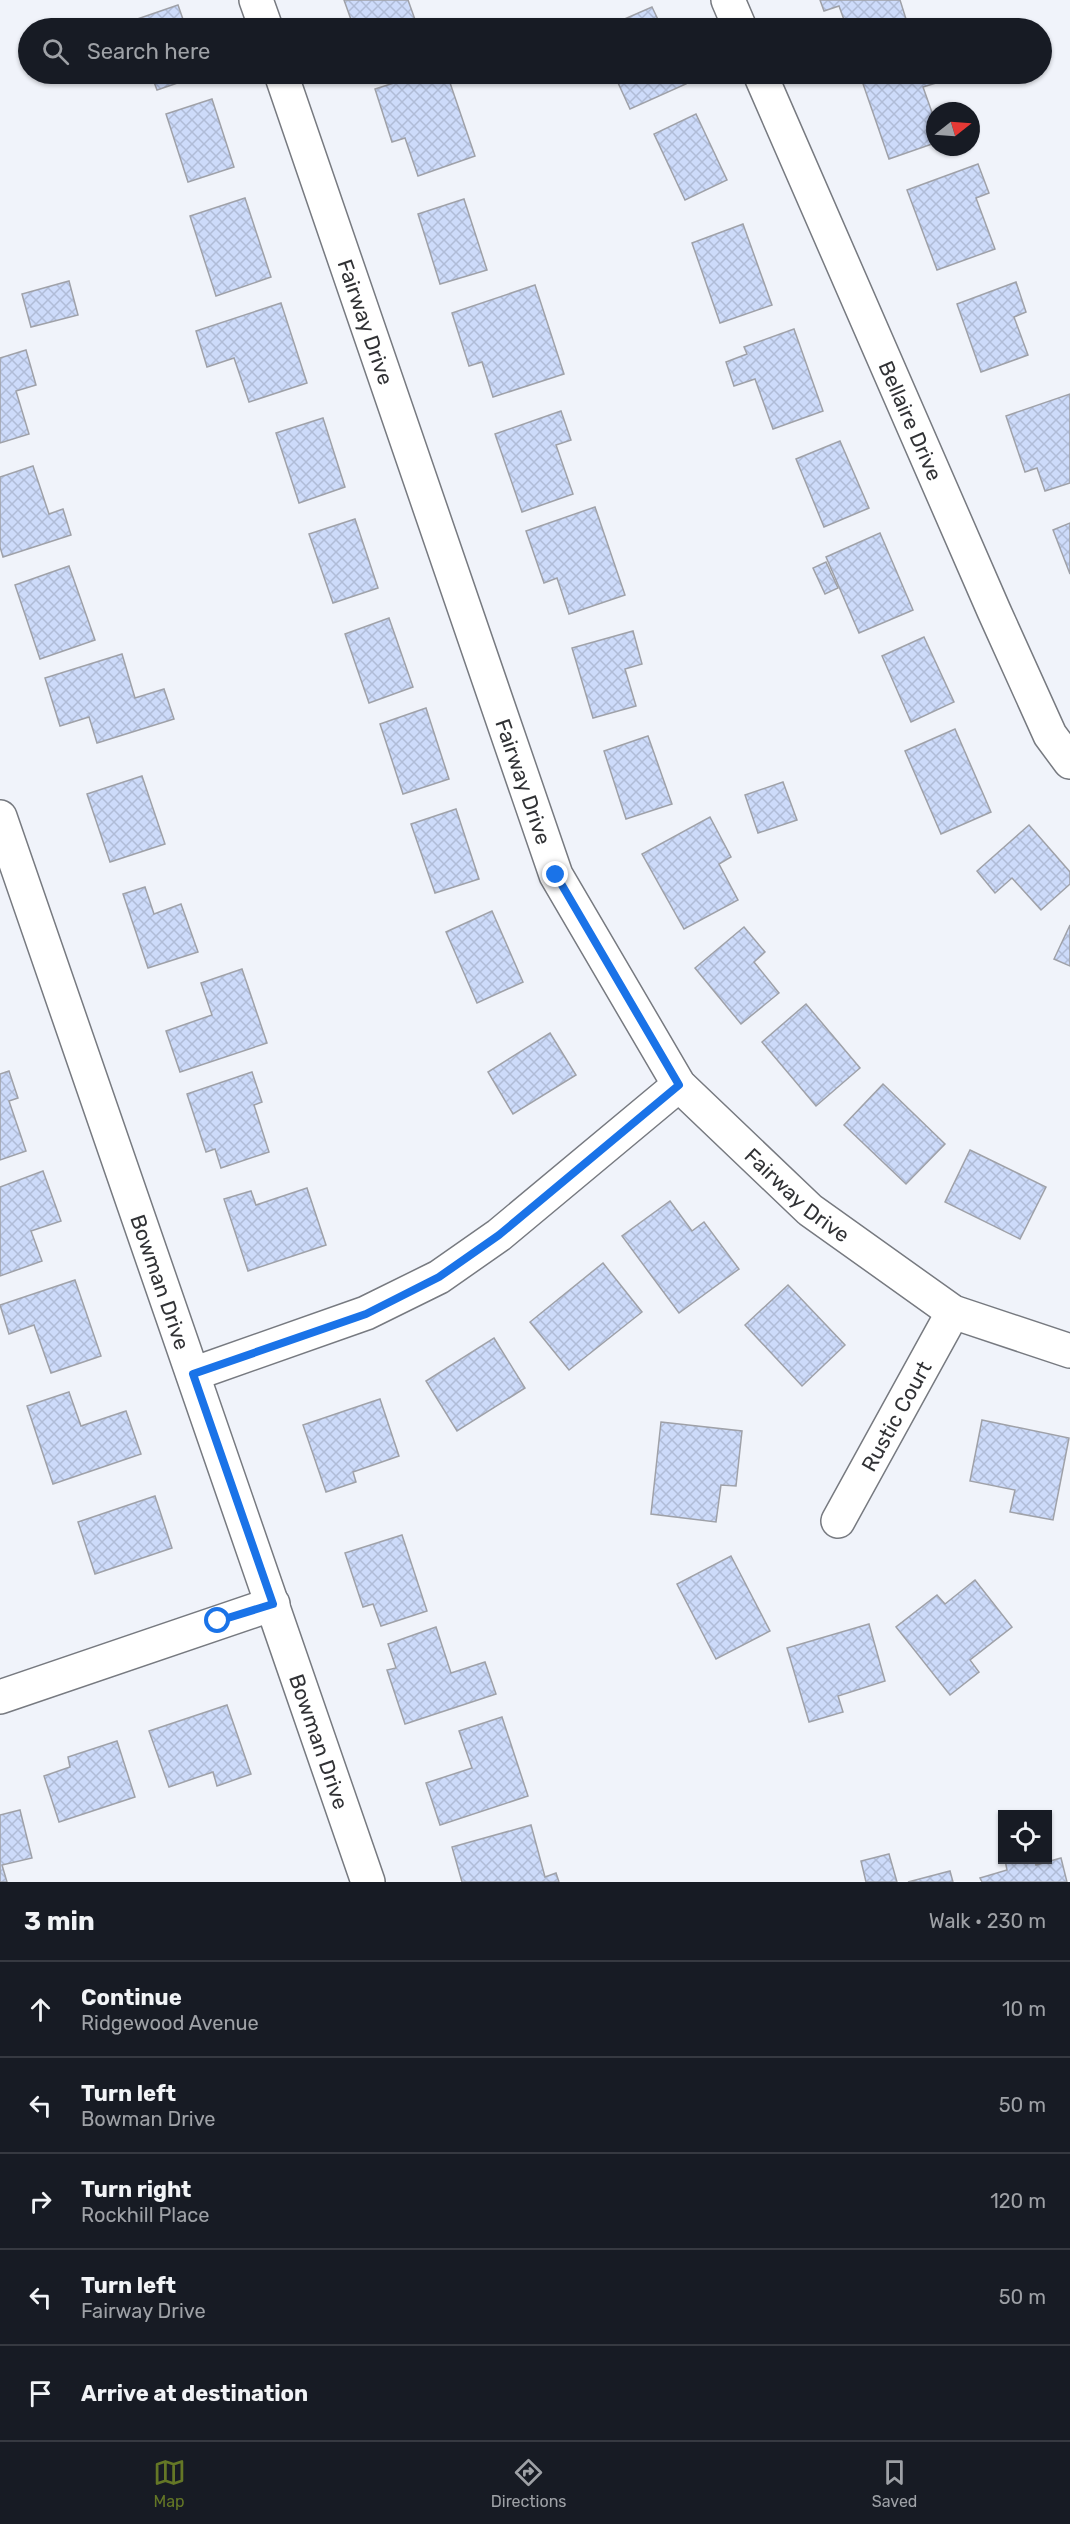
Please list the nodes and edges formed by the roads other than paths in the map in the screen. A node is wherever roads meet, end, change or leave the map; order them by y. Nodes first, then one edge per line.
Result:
1 (256, 0) edge
2 (728, 0) edge
3 (262, 18) edge
4 (736, 18) edge
5 (284, 84) edge
6 (764, 84) edge
7 (1070, 762) edge
8 (0, 817) edge
9 (679, 1085) junction
10 (953, 1312) junction
11 (1070, 1351) edge
12 (193, 1374) junction
13 (838, 1521) dead end
14 (273, 1604) junction
15 (0, 1696) edge
16 (368, 1882) edge

1 - 3 street
2 - 4 street
5 - 9 street, Fairway Drive
6 - 7 street, Bellaire Drive
8 - 12 street, Bowman Drive
9 - 10 street, Fairway Drive
9 - 12 street
10 - 11 street, Fairway Drive
10 - 13 street, Rustic Court
12 - 14 street, Bowman Drive
14 - 15 street
14 - 16 street, Bowman Drive

